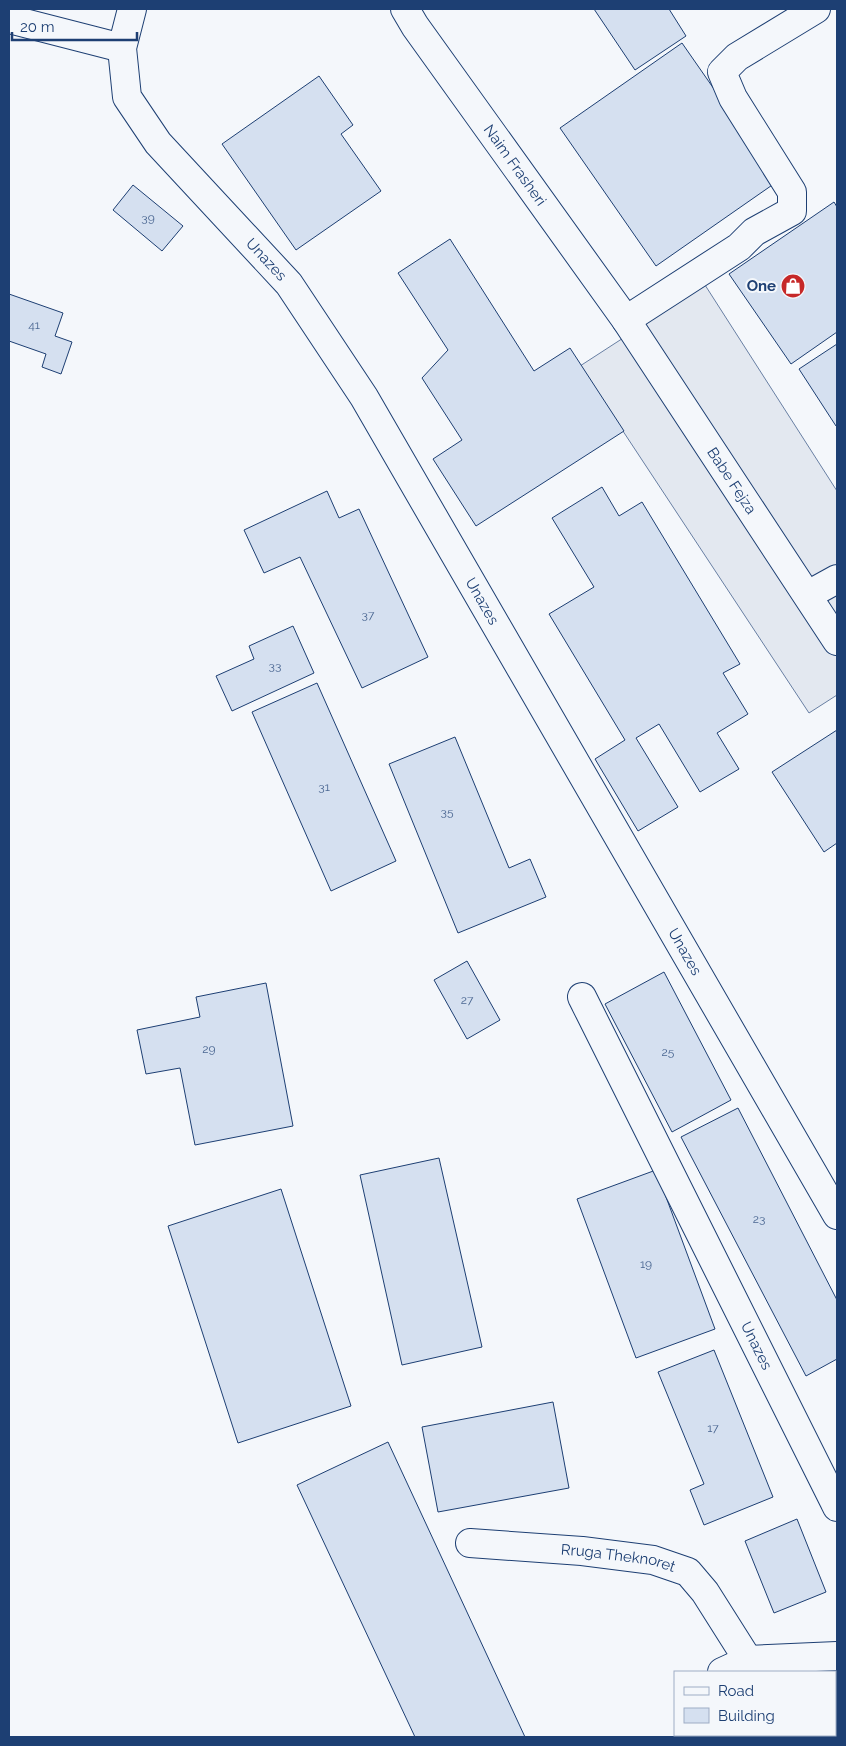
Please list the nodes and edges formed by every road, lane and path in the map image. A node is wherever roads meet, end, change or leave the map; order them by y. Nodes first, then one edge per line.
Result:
1 (132, 9) edge
2 (405, 9) edge
3 (816, 9) edge
4 (9, 19) edge
5 (122, 48) junction
6 (626, 320) junction
7 (837, 579) edge
8 (808, 595) junction
9 (837, 641) edge
10 (582, 997) dead end
11 (837, 1215) edge
12 (837, 1507) edge
13 (470, 1543) dead end
14 (837, 1656) edge
15 (748, 1660) junction
16 (724, 1671) edge

1 - 5 street, Unazes
2 - 6 street, Naim Frasheri
3 - 6 street
4 - 5 street
5 - 11 street, Unazes
6 - 8 street, Babe Fejza
7 - 8 street
8 - 9 street, Babe Fejza
10 - 12 street, Unazes
13 - 15 street, Rruga Theknoret
14 - 15 street
15 - 16 street

